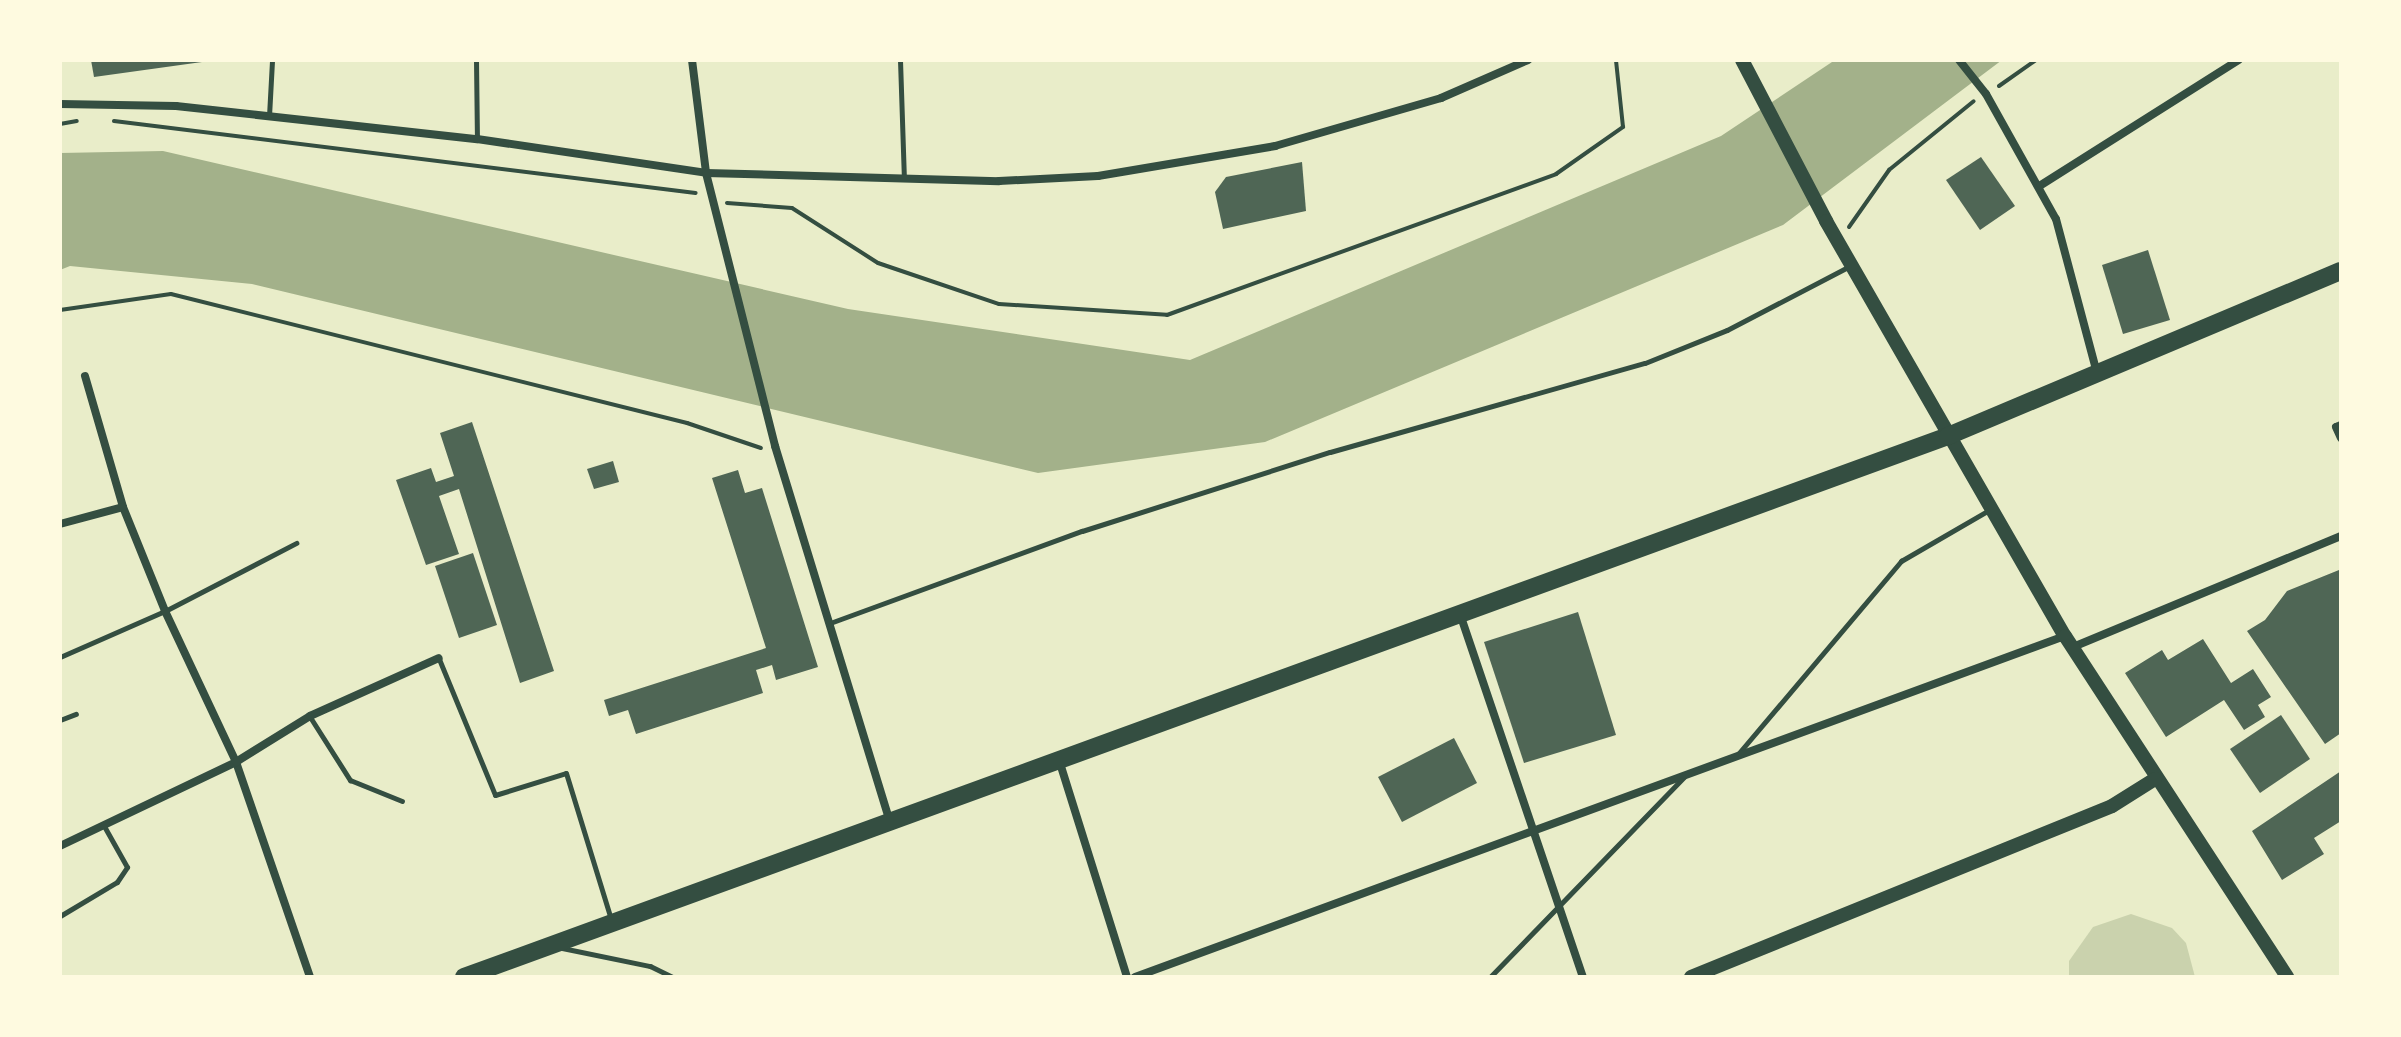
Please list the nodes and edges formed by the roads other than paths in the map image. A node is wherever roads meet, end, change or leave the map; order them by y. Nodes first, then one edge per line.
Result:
1 (272, 60) edge
2 (476, 60) edge
3 (692, 60) edge
4 (900, 60) edge
5 (1528, 60) edge
6 (1742, 60) edge
7 (1959, 60) edge
8 (2239, 60) edge
9 (60, 104) edge
10 (269, 116) junction
11 (477, 139) junction
12 (706, 173) junction
13 (904, 180) junction
14 (2041, 185) junction
15 (1851, 266) junction
16 (2341, 271) edge
17 (2098, 374) junction
18 (85, 376) dead end
19 (2339, 426) edge
20 (1948, 436) junction
21 (2341, 438) edge
22 (123, 507) junction
23 (1991, 509) junction
24 (60, 524) edge
25 (2341, 536) edge
26 (296, 543) dead end
27 (165, 611) junction
28 (1459, 612) junction
29 (830, 623) junction
30 (2069, 641) junction
31 (60, 657) edge
32 (439, 658) joint
33 (76, 714) dead end
34 (310, 716) junction
35 (60, 720) edge
36 (1737, 755) junction
37 (1058, 758) junction
38 (236, 762) junction
39 (1685, 776) junction
40 (2155, 779) junction
41 (402, 801) dead end
42 (889, 820) junction
43 (104, 826) junction
44 (1534, 830) junction
45 (60, 846) edge
46 (1560, 908) junction
47 (60, 916) edge
48 (612, 922) junction
49 (550, 946) junction
50 (310, 977) edge
51 (464, 977) edge
52 (673, 977) edge
53 (1127, 977) edge
54 (1135, 977) edge
55 (1490, 977) edge
56 (1583, 977) edge
57 (1691, 977) edge
58 (2287, 977) edge

1 - 10 lane
2 - 11 lane
3 - 12 street
4 - 13 lane
5 - 13 street
6 - 15 street
7 - 14 street
8 - 14 street
9 - 10 street
10 - 11 street
11 - 12 street
12 - 13 street
12 - 29 street
14 - 17 street
15 - 20 street
15 - 29 lane
16 - 17 main road
17 - 20 main road
18 - 22 street
19 - 21 street
20 - 23 street
20 - 28 main road
22 - 24 street
22 - 27 street
23 - 30 street
23 - 36 lane
25 - 30 street
26 - 27 lane
27 - 31 lane
27 - 38 street
28 - 37 main road
28 - 44 street
29 - 42 street
30 - 36 street
30 - 40 street
32 - 34 street
32 - 48 lane
33 - 35 lane
34 - 38 street
34 - 41 lane
36 - 39 street
37 - 42 main road
37 - 53 street
38 - 43 street
38 - 50 street
39 - 44 street
39 - 46 lane
40 - 57 street
40 - 58 street
42 - 48 main road
43 - 45 street
43 - 47 lane
44 - 46 street
44 - 54 street
46 - 55 lane
46 - 56 street
48 - 49 main road
49 - 51 main road
49 - 52 lane

